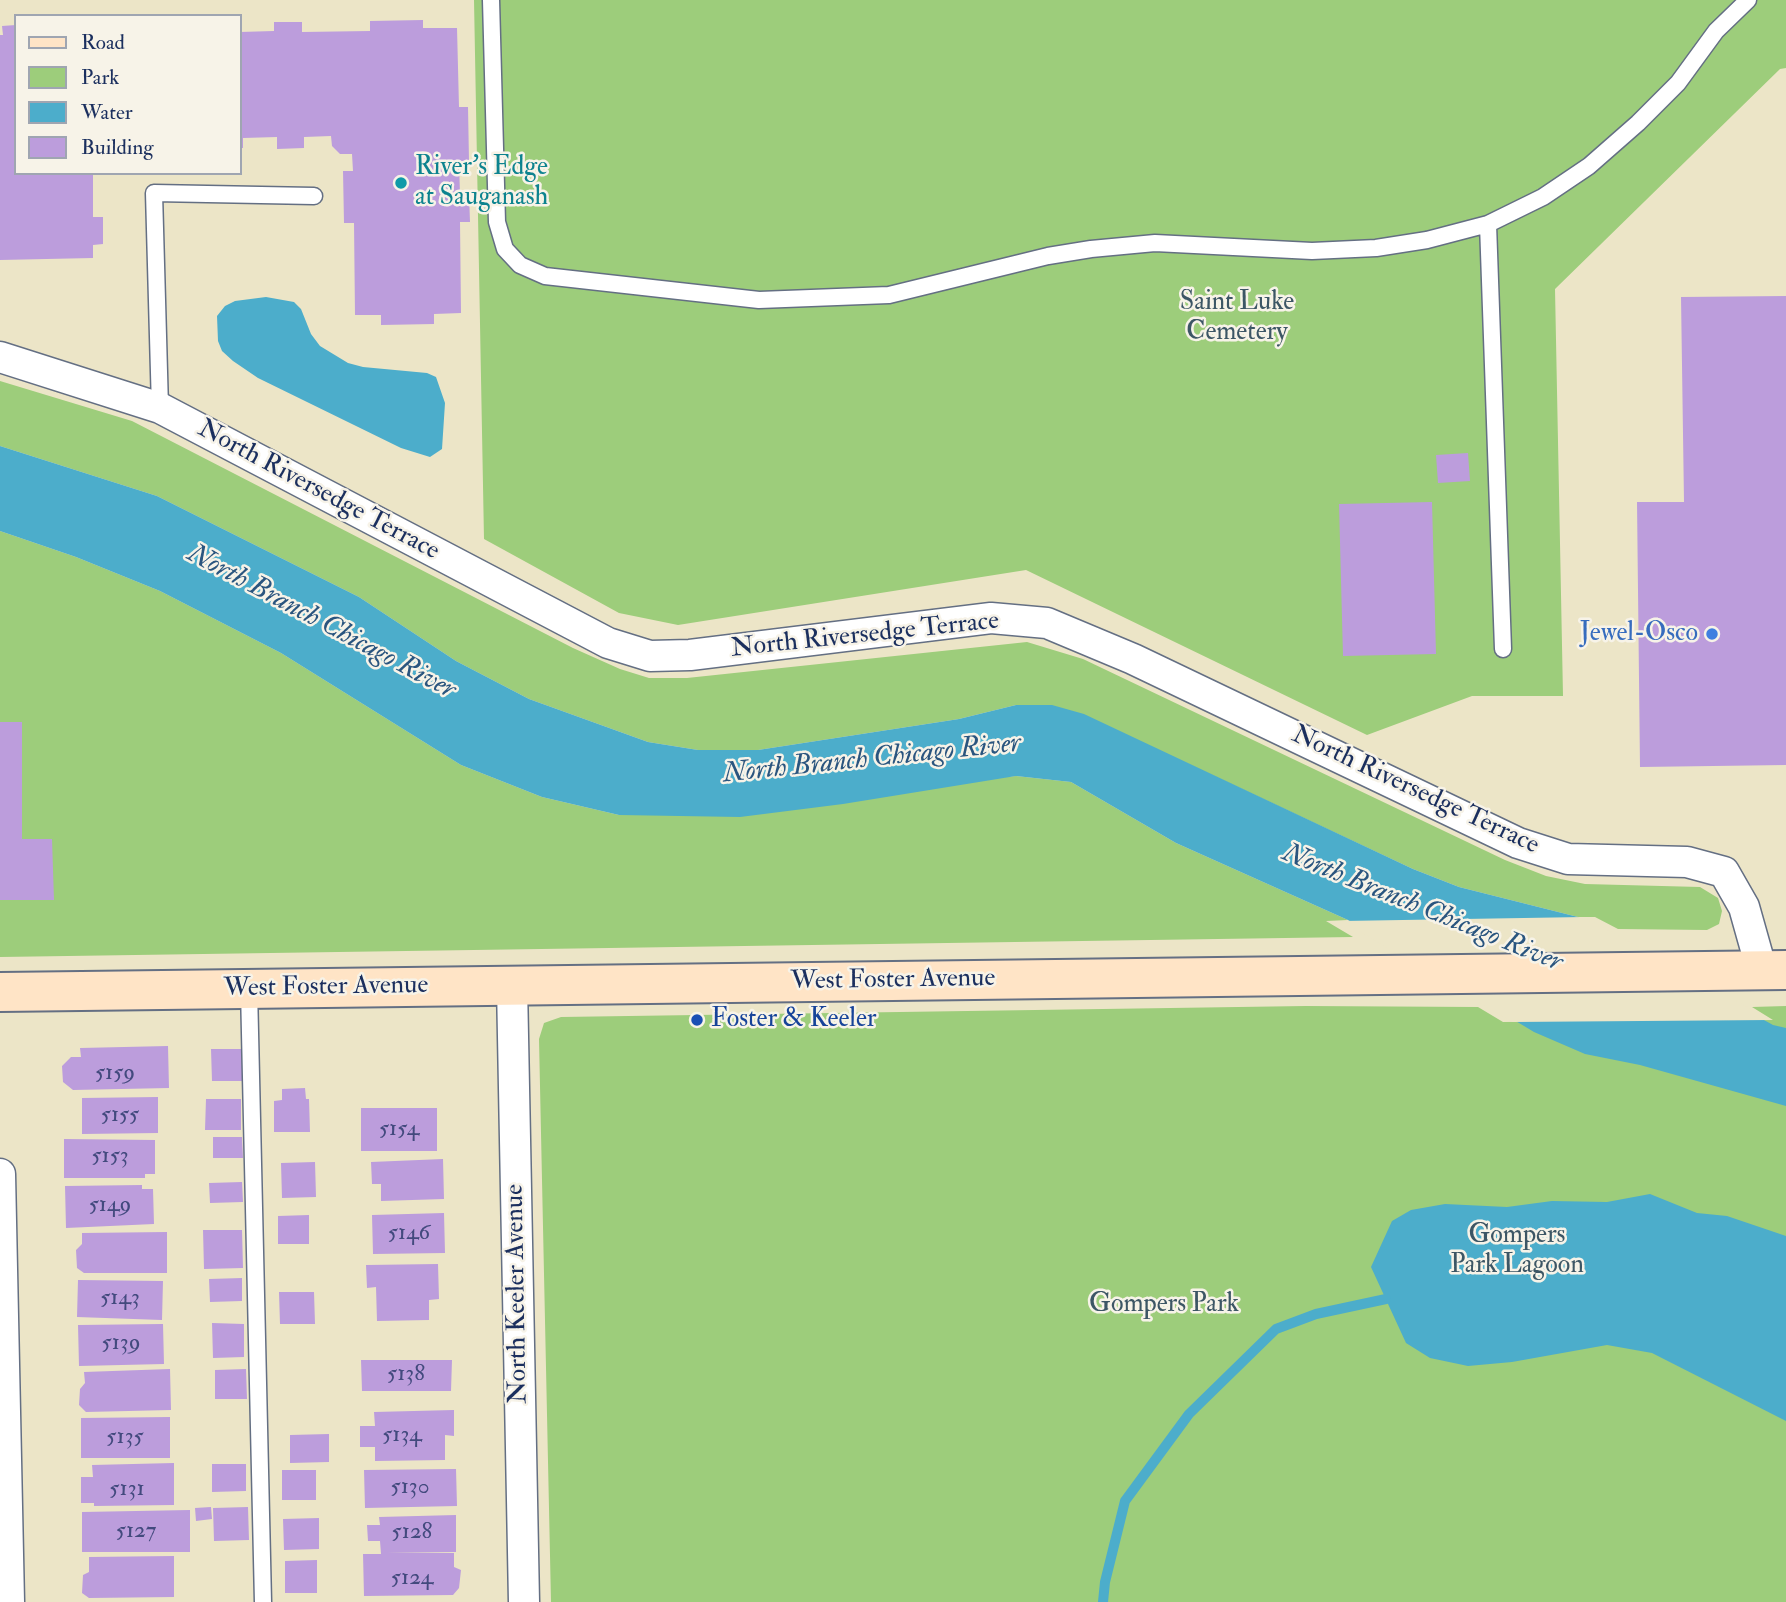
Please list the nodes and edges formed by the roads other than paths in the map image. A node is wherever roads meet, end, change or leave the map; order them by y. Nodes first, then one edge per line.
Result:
1 (491, 0) edge
2 (1748, 0) edge
3 (314, 196) dead end
4 (1488, 224) junction
5 (0, 357) edge
6 (160, 408) junction
7 (1503, 649) dead end
8 (1774, 971) edge
9 (512, 985) junction
10 (249, 989) junction
11 (0, 992) edge
12 (0, 1174) edge
13 (9, 1602) edge
14 (263, 1602) edge
15 (524, 1602) edge

1 - 4 lane
2 - 4 lane
3 - 6 lane
4 - 7 lane
5 - 6 street, North Riversedge Terrace
6 - 8 street, North Riversedge Terrace
8 - 9 main road, West Foster Avenue
9 - 10 main road, West Foster Avenue
9 - 15 street, North Keeler Avenue
10 - 11 main road, West Foster Avenue
10 - 14 lane
12 - 13 street

